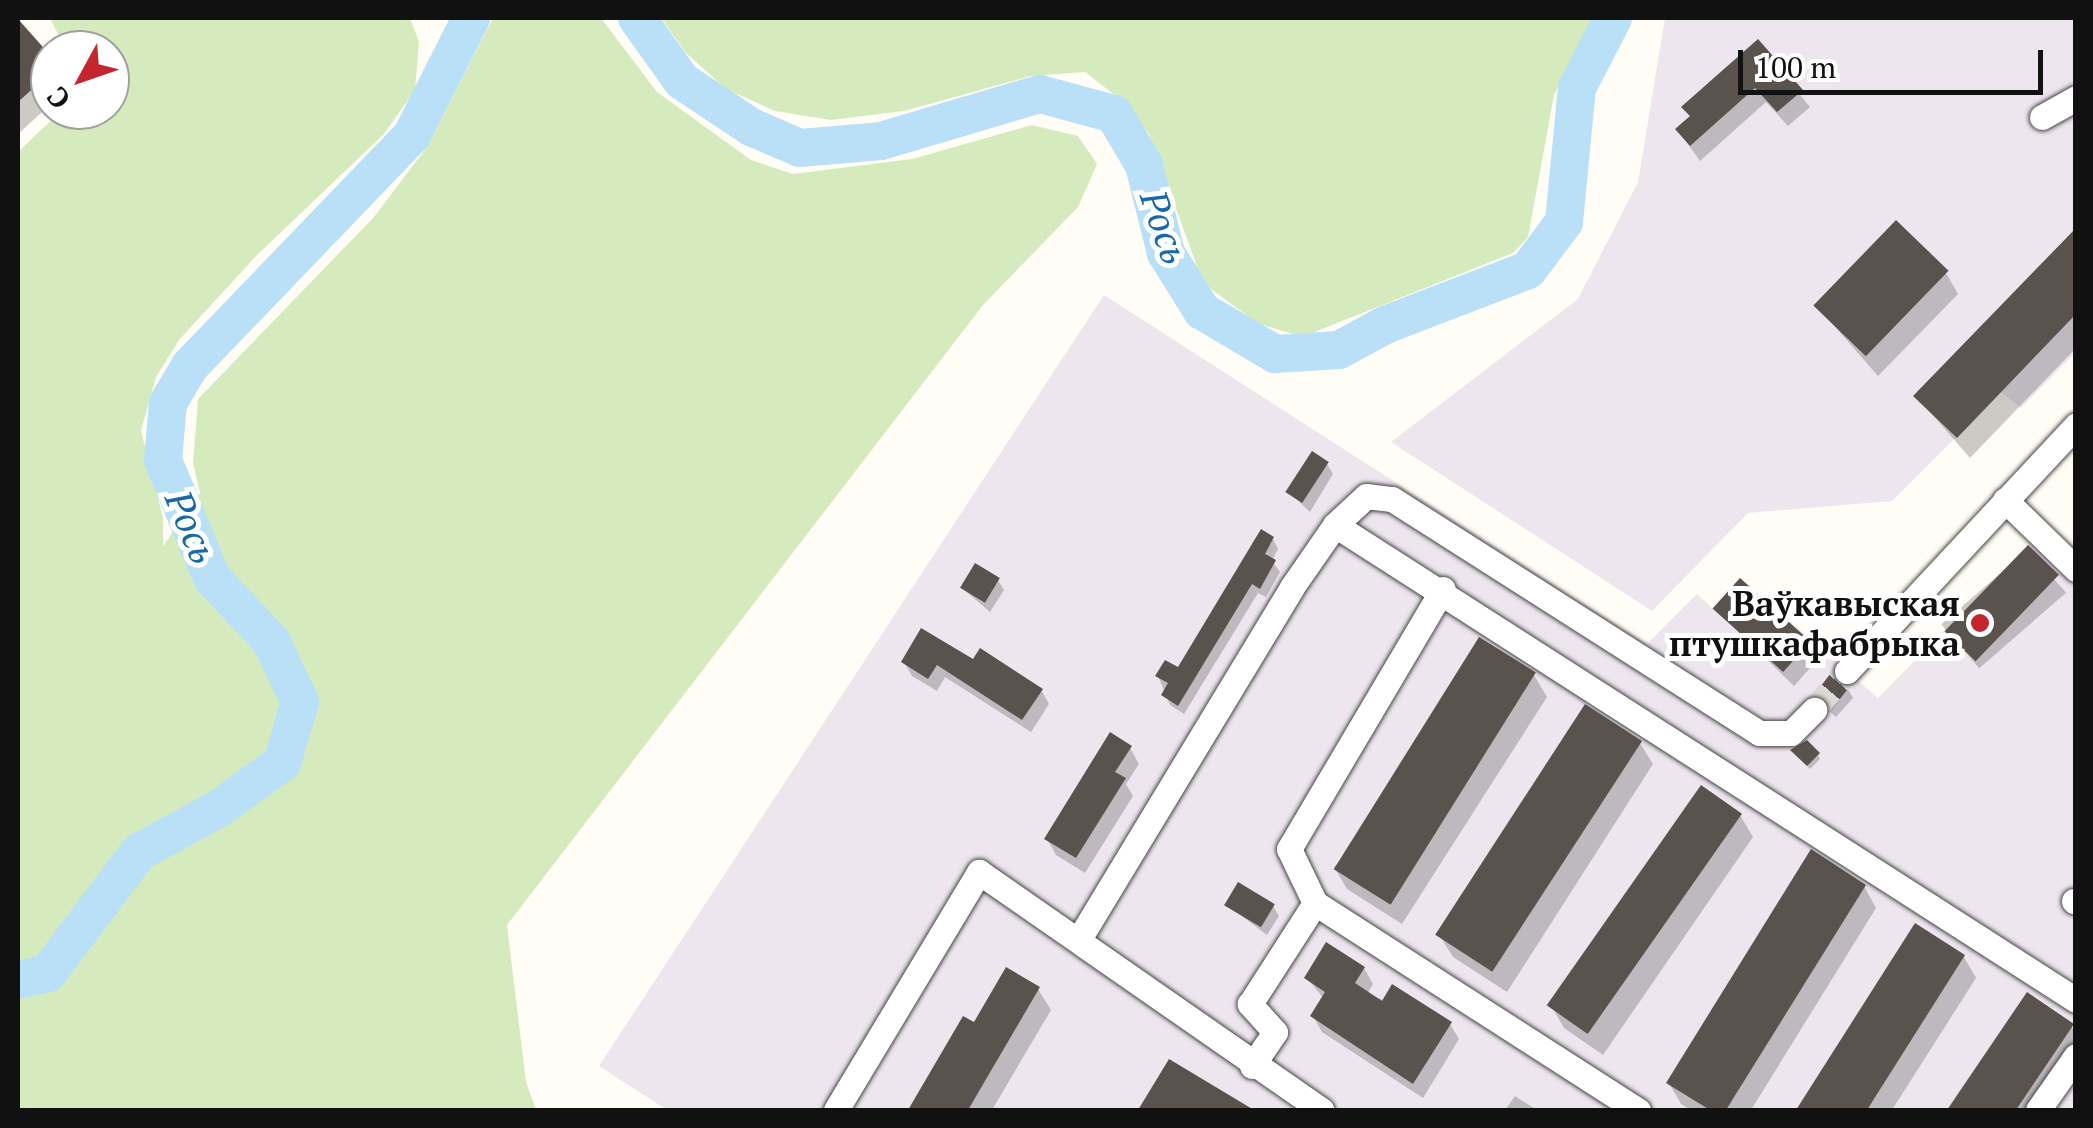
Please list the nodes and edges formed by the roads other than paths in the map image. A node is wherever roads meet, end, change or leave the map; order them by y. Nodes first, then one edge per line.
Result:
1 (2076, 98) edge
2 (2042, 117) dead end
3 (2076, 425) edge
4 (2005, 500) junction
5 (1335, 525) junction
6 (2076, 569) edge
7 (1443, 589) junction
8 (1847, 671) tunnel mouth
9 (1814, 710) tunnel mouth
10 (1315, 904) junction
11 (1079, 939) junction
12 (2076, 1000) edge
13 (2076, 1056) edge
14 (1252, 1066) junction
15 (836, 1110) edge
16 (1321, 1110) edge
17 (1638, 1110) edge
18 (2038, 1110) edge

1 - 2 lane
3 - 4 lane
4 - 6 lane
4 - 8 lane
5 - 7 lane
5 - 9 lane
5 - 11 lane
7 - 10 lane
7 - 12 lane
10 - 14 lane
10 - 17 lane
11 - 14 lane
11 - 15 lane
13 - 18 lane
14 - 16 lane

